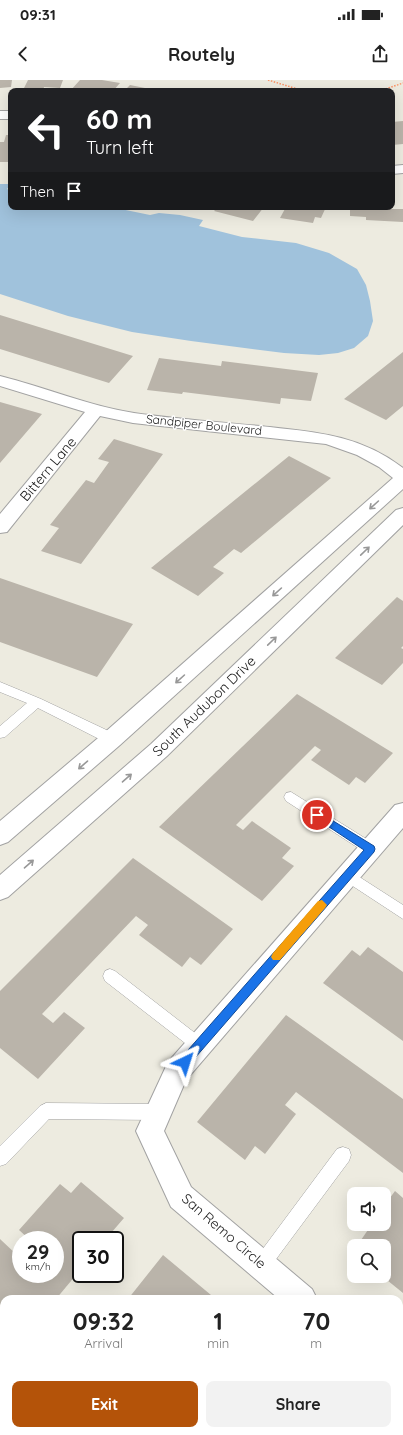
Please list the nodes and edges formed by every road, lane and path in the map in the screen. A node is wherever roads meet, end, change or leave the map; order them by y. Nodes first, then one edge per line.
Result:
1 (268, 80) edge
2 (403, 83) edge
3 (294, 88) edge
4 (389, 88) edge
5 (0, 381) edge
6 (96, 410) junction
7 (403, 478) edge
8 (403, 514) edge
9 (0, 527) edge
10 (0, 687) edge
11 (37, 702) junction
12 (0, 733) edge
13 (112, 739) junction
14 (291, 797) dead end
15 (403, 812) edge
16 (0, 835) edge
17 (371, 849) junction
18 (347, 875) junction
19 (0, 890) edge
20 (403, 912) edge
21 (110, 976) dead end
22 (199, 1045) junction
23 (159, 1112) junction
24 (343, 1155) dead end
25 (0, 1158) edge
26 (262, 1264) junction
27 (297, 1295) edge

1 - 3 path
2 - 4 path
5 - 6 street, Sandpiper Boulevard
6 - 7 street, Sandpiper Boulevard
6 - 9 street, Bittern Lane
7 -> 13 street
19 -> 8 street, South Audubon Drive
10 - 11 lane
11 - 12 lane
11 - 13 lane
13 -> 16 street
14 - 17 lane
15 - 17 street, San Remo Circle
17 - 18 street, San Remo Circle
18 - 20 lane
18 - 22 street, San Remo Circle
21 - 22 lane
22 - 23 street, San Remo Circle
23 - 25 lane
23 - 26 street, San Remo Circle
24 - 26 lane
26 - 27 street, San Remo Circle

